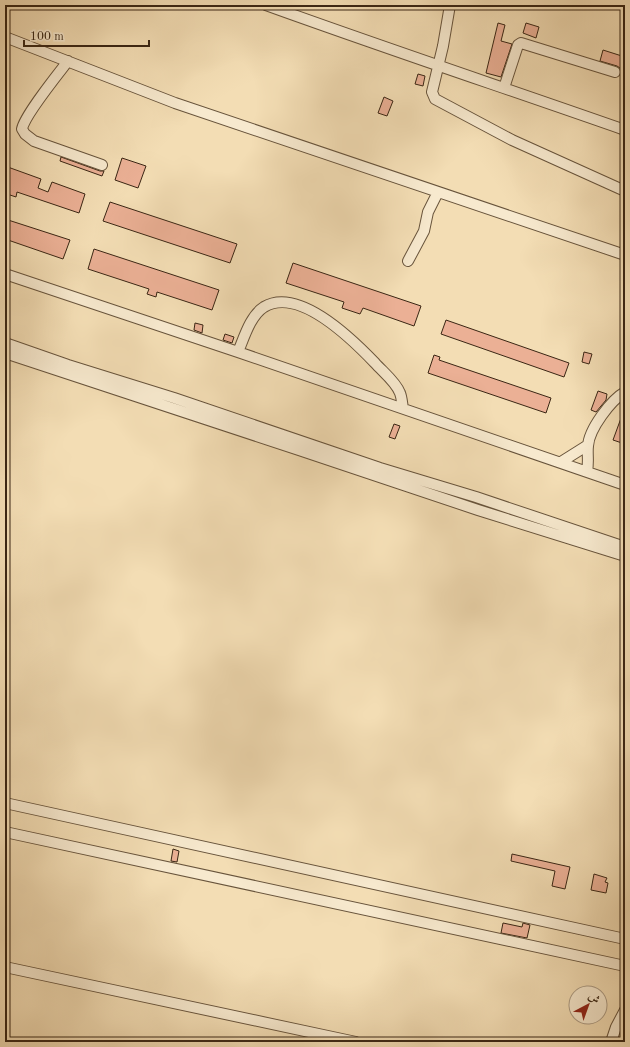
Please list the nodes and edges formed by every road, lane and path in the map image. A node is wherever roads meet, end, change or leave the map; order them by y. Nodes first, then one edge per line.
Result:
1 (266, 5) edge
2 (450, 5) edge
3 (5, 37) edge
4 (68, 61) junction
5 (438, 66) junction
6 (615, 72) dead end
7 (504, 88) junction
8 (625, 130) edge
9 (102, 166) dead end
10 (625, 191) edge
11 (438, 192) junction
12 (625, 255) edge
13 (408, 261) dead end
14 (5, 274) edge
15 (5, 343) edge
16 (238, 352) junction
17 (5, 353) edge
18 (625, 392) edge
19 (403, 408) junction
20 (588, 445) junction
21 (561, 462) junction
22 (587, 471) junction
23 (625, 485) edge
24 (625, 547) edge
25 (625, 556) edge
26 (5, 803) edge
27 (5, 832) edge
28 (625, 939) edge
29 (625, 966) edge
30 (5, 967) edge
31 (625, 1010) edge
32 (356, 1042) edge
33 (611, 1042) edge

1 - 5 street
2 - 5 street
3 - 4 street
4 - 9 street
4 - 11 street
5 - 7 street
5 - 10 street
6 - 7 street
7 - 8 street
11 - 12 street
11 - 13 street
14 - 16 street
15 - 24 street
16 - 19 street
16 - 19 street
17 - 25 street
18 - 20 street
19 - 21 street
20 - 21 street
20 - 22 street
21 - 22 street
22 - 23 street
26 - 28 street
27 - 29 street
30 - 32 street
31 - 33 street

